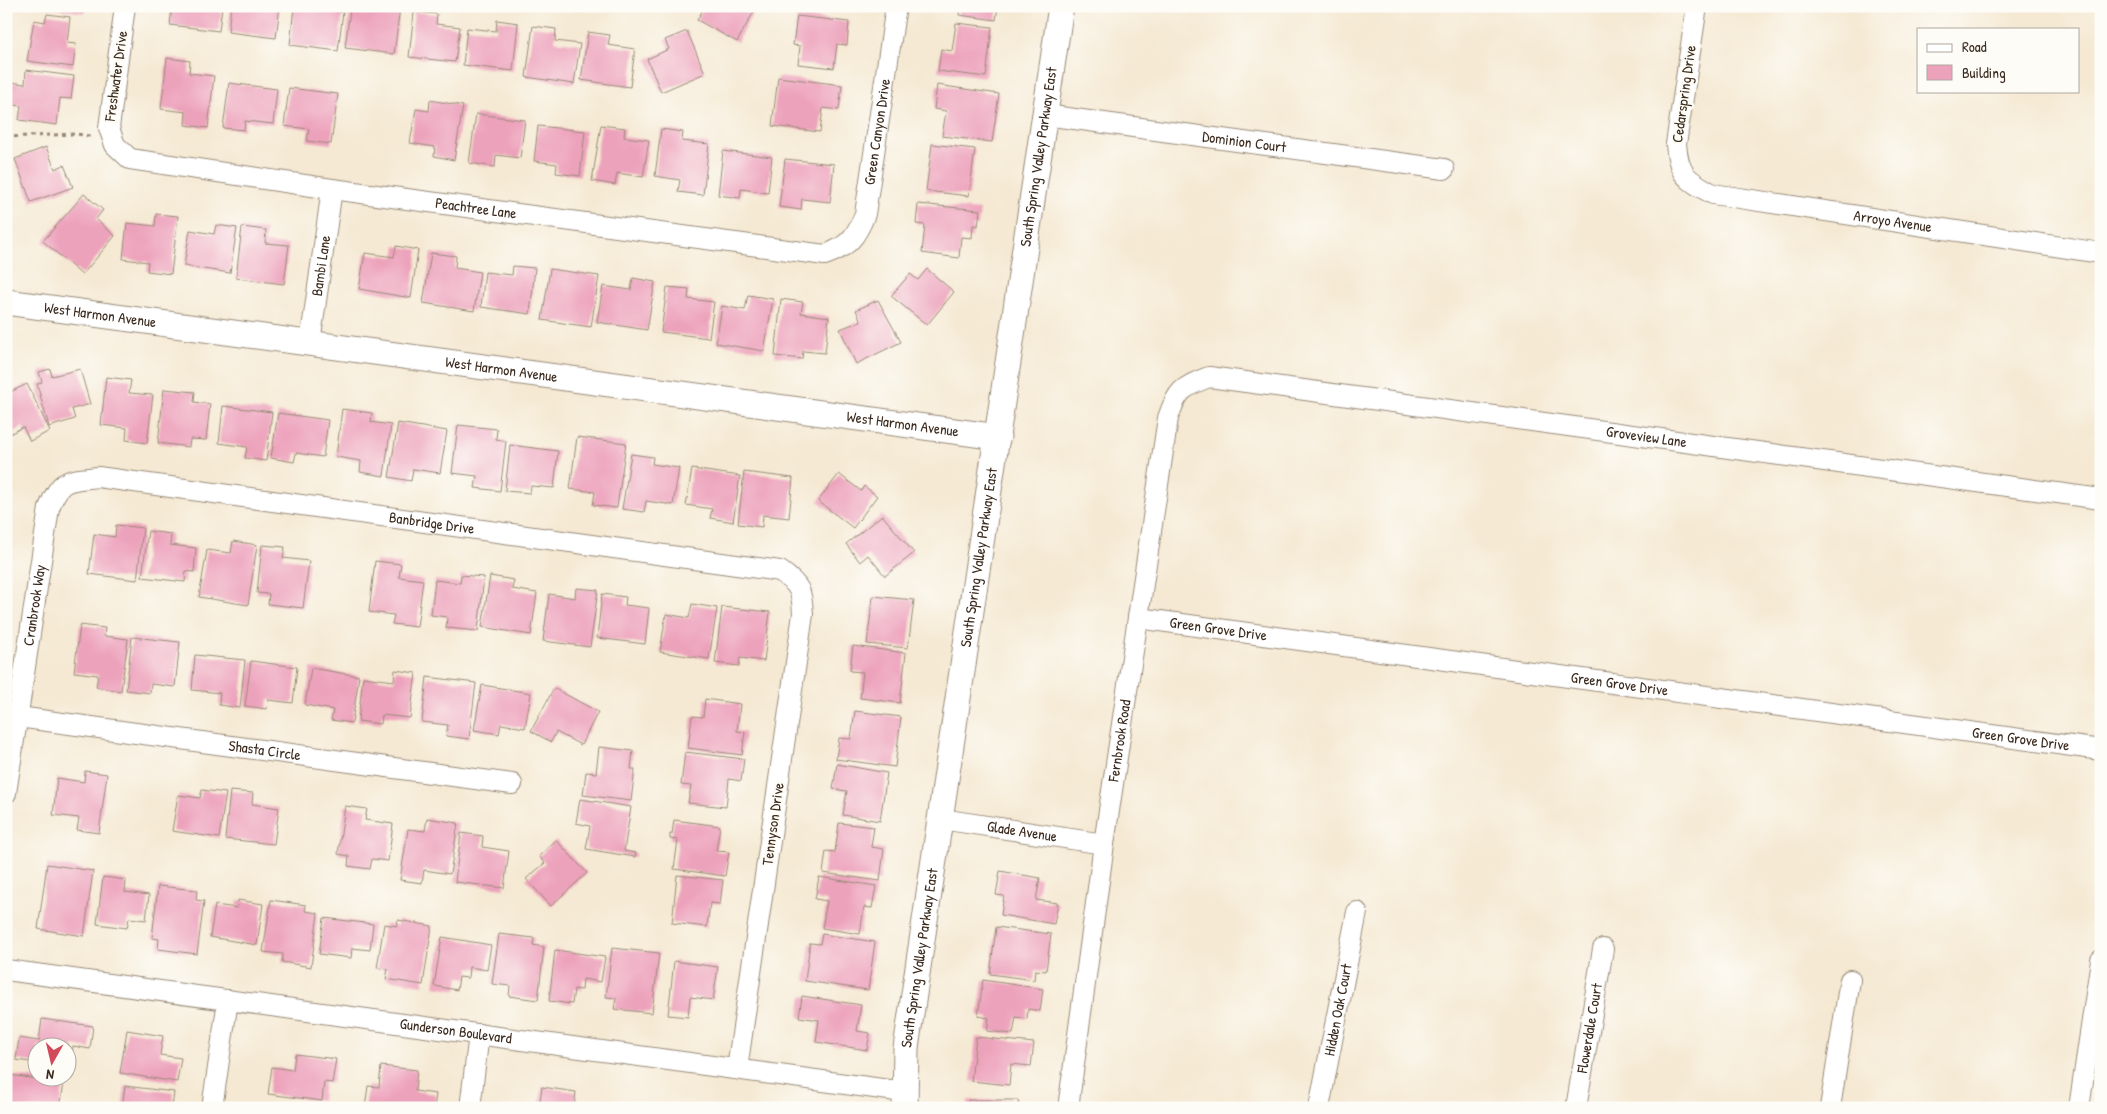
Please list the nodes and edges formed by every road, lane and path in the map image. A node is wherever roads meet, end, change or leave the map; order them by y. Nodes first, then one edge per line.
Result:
1 (125, 6) edge
2 (896, 6) edge
3 (1061, 6) edge
4 (1697, 6) edge
5 (1045, 115) junction
6 (6, 137) edge
7 (114, 142) junction
8 (1444, 169) dead end
9 (1688, 180) joint
10 (332, 189) junction
11 (842, 248) joint
12 (2101, 252) edge
13 (6, 302) edge
14 (310, 344) junction
15 (1192, 383) joint
16 (998, 437) junction
17 (66, 481) joint
18 (2101, 500) edge
19 (794, 580) joint
20 (1138, 618) junction
21 (18, 717) junction
22 (2101, 750) edge
23 (512, 784) dead end
24 (6, 793) edge
25 (941, 819) junction
26 (1104, 844) junction
27 (1357, 912) dead end
28 (1603, 949) dead end
29 (2101, 960) edge
30 (6, 970) edge
31 (1850, 980) dead end
32 (228, 1000) junction
33 (479, 1034) junction
34 (737, 1069) junction
35 (904, 1100) edge
36 (212, 1108) edge
37 (470, 1108) edge
38 (1070, 1108) edge
39 (1319, 1108) edge
40 (1576, 1108) edge
41 (1830, 1108) edge
42 (2079, 1108) edge

1 - 7 street, Freshwater Drive
2 - 11 street, Green Canyon Drive
3 - 5 street, South Spring Valley Parkway East
4 - 9 street, Cedarspring Drive
5 - 8 street, Dominion Court
5 - 16 street, South Spring Valley Parkway East
6 - 7 path
7 - 10 street, Peachtree Lane
9 - 12 street, Arroyo Avenue
10 - 11 street, Peachtree Lane
10 - 14 street, Bambi Lane
13 - 14 street, West Harmon Avenue
14 - 16 street, West Harmon Avenue
15 - 18 street, Groveview Lane
15 - 20 street, Fernbrook Road
16 - 25 street, South Spring Valley Parkway East
17 - 19 street, Banbridge Drive
17 - 21 street, Cranbrook Way
19 - 34 street, Tennyson Drive
20 - 22 street, Green Grove Drive
20 - 26 street, Fernbrook Road
21 - 23 street, Shasta Circle
21 - 24 street, Cranbrook Way
25 - 26 street, Glade Avenue
25 - 35 street, South Spring Valley Parkway East
26 - 38 street, Fernbrook Road
27 - 39 street, Hidden Oak Court
28 - 40 street, Flowerdale Court
29 - 42 street
30 - 32 street, Gunderson Boulevard
31 - 41 street
32 - 33 street, Gunderson Boulevard
32 - 36 street
33 - 34 street, Gunderson Boulevard
33 - 37 street
34 - 35 street, Gunderson Boulevard

